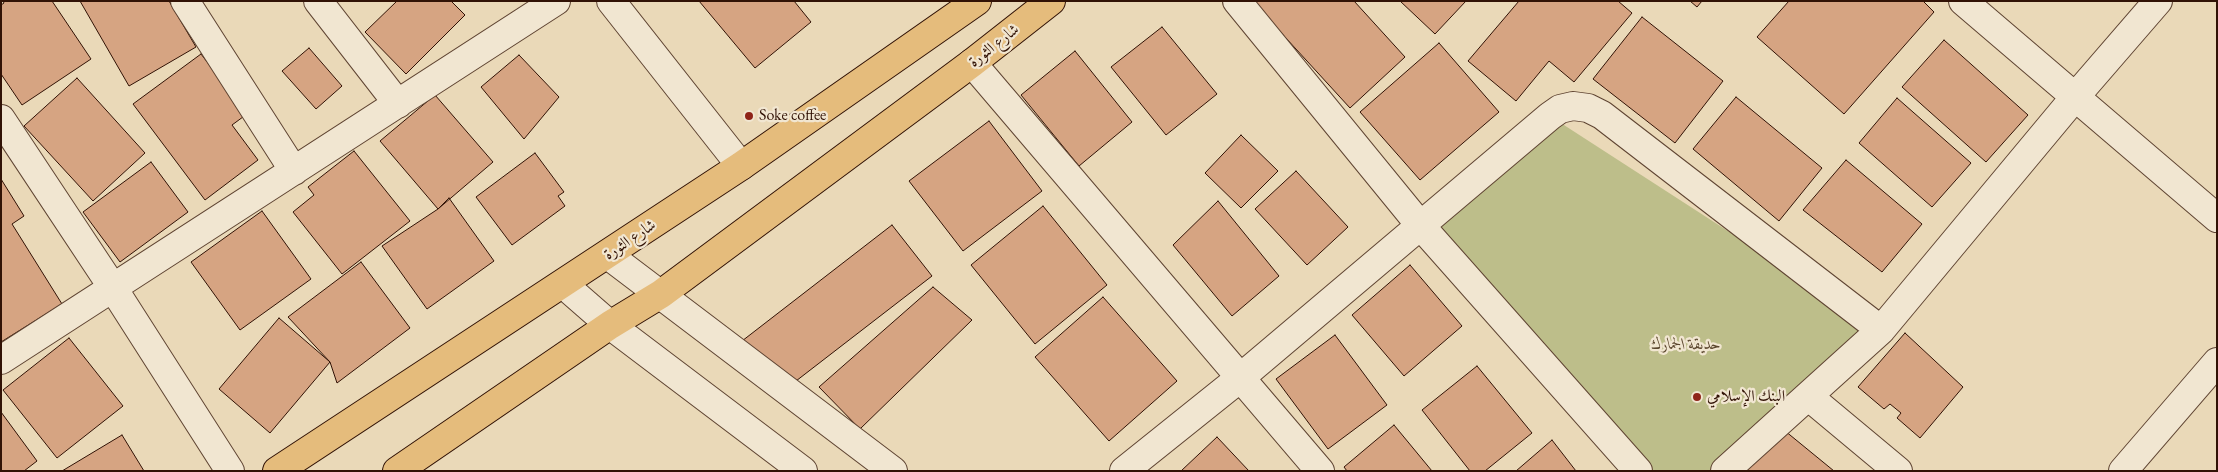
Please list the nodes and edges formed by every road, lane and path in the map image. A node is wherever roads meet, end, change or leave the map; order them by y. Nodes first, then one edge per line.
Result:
1 (185, 1) edge
2 (318, 1) edge
3 (556, 1) edge
4 (611, 1) edge
5 (977, 1) edge
6 (1051, 1) edge
7 (1236, 1) edge
8 (1963, 1) edge
9 (2158, 1) edge
10 (972, 63) junction
11 (2075, 97) junction
12 (398, 104) junction
13 (1, 119) edge
14 (741, 166) junction
15 (294, 171) junction
16 (2217, 218) edge
17 (1420, 225) junction
18 (608, 255) junction
19 (563, 284) junction
20 (113, 288) junction
21 (661, 294) junction
22 (610, 325) junction
23 (1880, 330) junction
24 (1, 360) edge
25 (2217, 362) edge
26 (1240, 378) junction
27 (1808, 396) junction
28 (230, 471) edge
29 (277, 471) edge
30 (397, 471) edge
31 (803, 471) edge
32 (893, 471) edge
33 (1124, 471) edge
34 (1320, 471) edge
35 (1638, 471) edge
36 (1725, 471) edge
37 (1898, 471) edge
38 (2123, 471) edge

1 - 15 street
2 - 12 street
3 - 12 street
4 - 14 street
5 - 14 main road, شارع الثورة
6 - 10 main road, شارع الثورة
7 - 17 street
8 - 11 street
9 - 11 street
10 - 21 main road, شارع الثورة
10 - 26 street
11 - 16 street
11 - 23 street
12 - 15 street
13 - 20 street
14 - 18 main road, شارع الثورة
15 - 20 street
17 - 23 street
17 - 26 street
17 - 35 street
18 - 19 main road, شارع الثورة
18 - 21 street
19 - 22 street
19 - 29 main road, شارع الثورة
20 - 24 street
20 - 28 street
21 - 22 main road, شارع الثورة
21 - 32 street
22 - 30 main road, شارع الثورة
22 - 31 street
23 - 27 street
25 - 38 street
26 - 33 street
26 - 34 street
27 - 36 street
27 - 37 street

